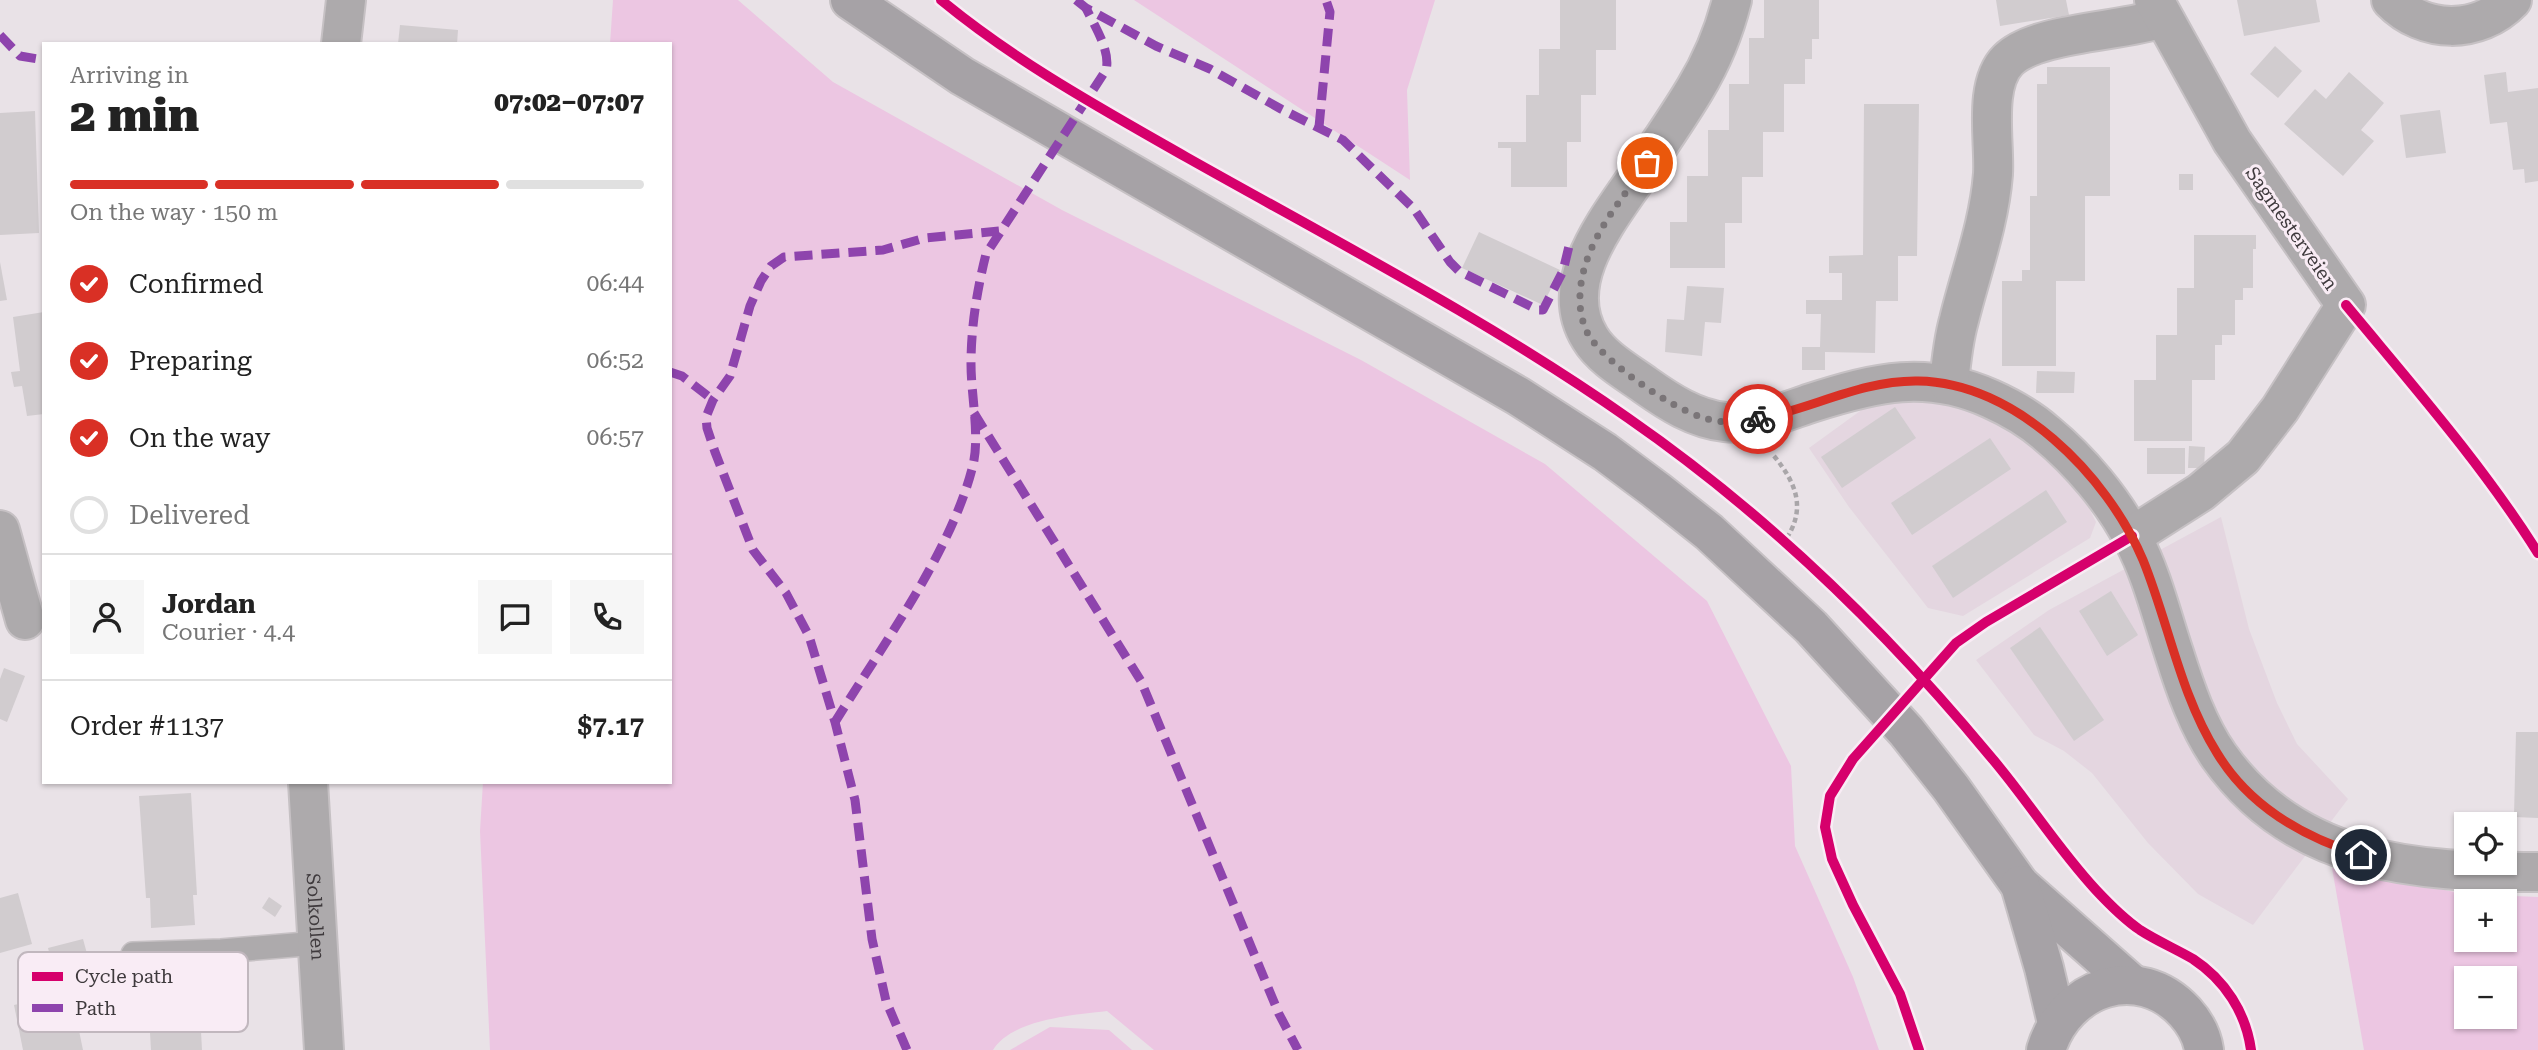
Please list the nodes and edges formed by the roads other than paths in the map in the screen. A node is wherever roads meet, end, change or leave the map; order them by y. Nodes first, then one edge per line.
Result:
1 (345, 0) edge
2 (850, 0) edge
3 (1732, 0) edge
4 (2390, 0) edge
5 (2512, 0) edge
6 (2158, 9) edge
7 (341, 42) edge
8 (1949, 383) junction
9 (0, 530) edge
10 (2132, 536) junction
11 (25, 620) dead end
12 (308, 784) edge
13 (2538, 873) edge
14 (2020, 886) junction
15 (318, 943) junction
16 (192, 952) edge
17 (2133, 985) junction
18 (2051, 1037) edge
19 (324, 1050) edge
20 (2204, 1050) edge

1 - 7 street
2 - 14 main road
3 - 8 street
4 - 5 street
6 - 8 street, Sagmesterveien
6 - 10 street, Sagmesterveien
8 - 10 street
9 - 11 street
10 - 13 street
12 - 15 street, Solkollen
14 - 17 main road
14 - 18 main road
15 - 16 lane
15 - 19 street, Solkollen
17 - 18 main road
17 - 20 main road

